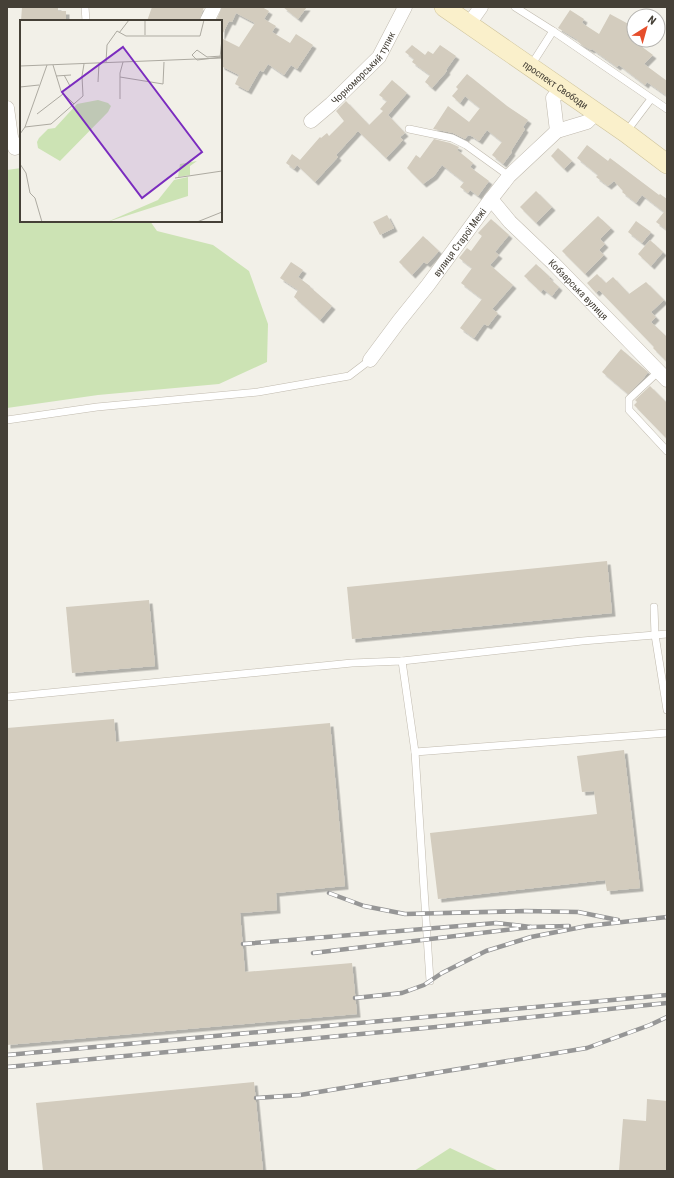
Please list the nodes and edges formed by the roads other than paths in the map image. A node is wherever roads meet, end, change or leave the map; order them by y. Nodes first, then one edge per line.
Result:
1 (85, 7) edge
2 (214, 7) edge
3 (405, 7) edge
4 (444, 7) edge
5 (481, 7) edge
6 (515, 7) edge
7 (86, 20) edge
8 (208, 20) edge
9 (469, 24) junction
10 (553, 31) junction
11 (530, 67) junction
12 (562, 88) junction
13 (651, 98) junction
14 (7, 108) edge
15 (667, 109) edge
16 (597, 112) junction
17 (311, 121) dead end
18 (409, 129) dead end
19 (557, 130) junction
20 (626, 133) junction
21 (14, 149) edge
22 (667, 164) edge
23 (509, 176) junction
24 (491, 198) junction
25 (370, 360) joint
26 (663, 375) edge
27 (7, 420) edge
28 (667, 451) edge
29 (654, 608) dead end
30 (667, 634) edge
31 (655, 635) junction
32 (402, 661) junction
33 (7, 697) edge
34 (667, 710) edge
35 (667, 733) edge
36 (415, 752) junction
37 (430, 981) dead end

1 - 7 lane
2 - 8 street
3 - 17 street, Чорноморський тупик
4 - 9 main road, проспект Свободи
5 - 9 street
6 - 10 lane
9 - 11 main road, проспект Свободи
10 - 11 lane
10 - 13 lane
11 - 12 main road, проспект Свободи
12 - 16 main road, проспект Свободи
12 - 19 street
13 - 15 lane
13 - 20 lane
14 - 21 street
16 - 19 street, вулиця Старої Межі
16 - 20 main road, проспект Свободи
18 - 23 lane
19 - 23 street, вулиця Старої Межі
20 - 22 main road, проспект Свободи
23 - 24 street, вулиця Старої Межі
24 - 25 street, вулиця Старої Межі
24 - 26 street, Кобзарська вулиця
25 - 27 lane
26 - 28 lane
29 - 31 lane
30 - 31 lane
31 - 32 lane
31 - 34 lane
32 - 33 lane
32 - 36 lane
35 - 36 lane
36 - 37 lane

